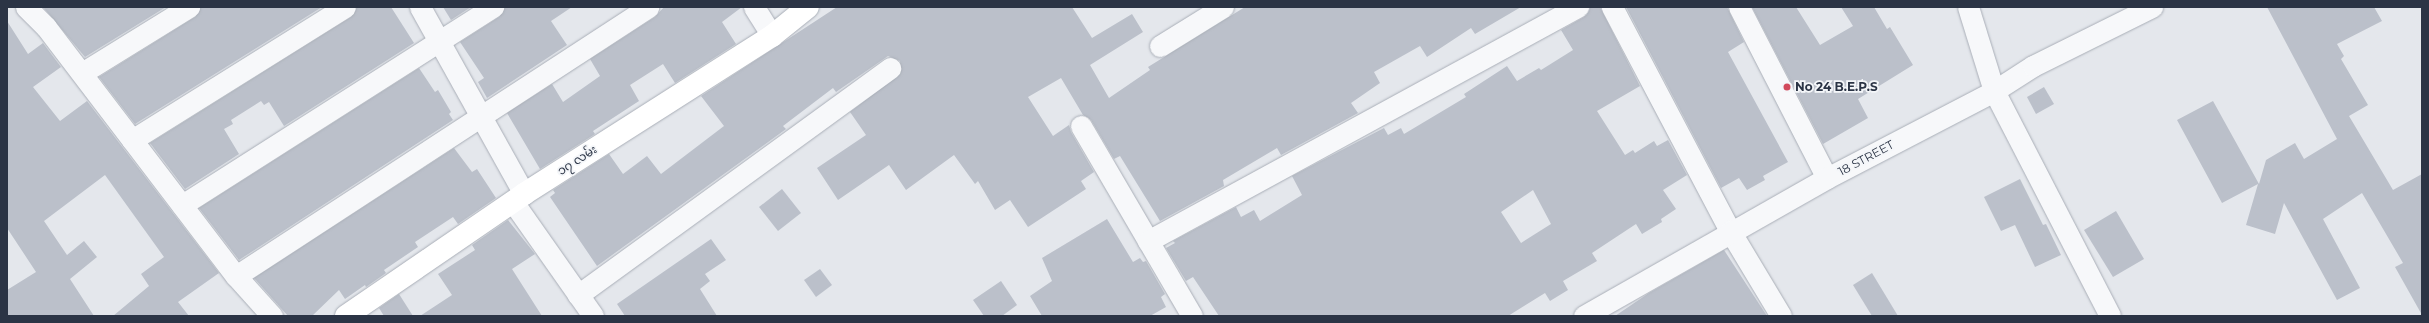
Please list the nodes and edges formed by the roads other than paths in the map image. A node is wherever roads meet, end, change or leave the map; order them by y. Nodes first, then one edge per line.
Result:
1 (189, 7) edge
2 (345, 7) edge
3 (420, 7) edge
4 (493, 7) edge
5 (648, 7) edge
6 (754, 7) edge
7 (808, 7) edge
8 (1223, 7) edge
9 (1578, 7) edge
10 (1612, 7) edge
11 (1738, 7) edge
12 (1968, 7) edge
13 (2152, 7) edge
14 (30, 9) edge
15 (772, 36) junction
16 (439, 40) junction
17 (1160, 46) dead end
18 (890, 68) dead end
19 (82, 73) junction
20 (1994, 91) junction
21 (481, 114) junction
22 (1081, 126) dead end
23 (132, 140) junction
24 (1827, 178) junction
25 (519, 198) junction
26 (182, 205) junction
27 (1730, 231) junction
28 (1148, 241) junction
29 (236, 276) junction
30 (578, 295) junction
31 (272, 316) edge
32 (346, 316) edge
33 (593, 316) edge
34 (1192, 316) edge
35 (1584, 316) edge
36 (1782, 316) edge
37 (2110, 316) edge

1 - 19 street
2 - 23 street
3 - 16 street
4 - 16 street
5 - 21 street
6 - 15 street
7 - 15 street, ၁၇ လမ်း
8 - 17 street
9 - 28 street
10 - 27 street
11 - 24 street
12 - 20 street
13 - 20 street, 18 STREET
14 - 19 street
15 - 25 street, ၁၇ လမ်း
16 - 21 street
16 - 26 street
18 - 30 street
19 - 23 street
20 - 24 street, 18 STREET
20 - 37 street
21 - 25 street
21 - 29 street
22 - 28 street
23 - 26 street
24 - 27 street, 18 STREET
25 - 30 street
25 - 32 street, ၁၇ လမ်း
26 - 29 street
27 - 35 street, 18 STREET
27 - 36 street
28 - 34 street
29 - 31 street
30 - 33 street

